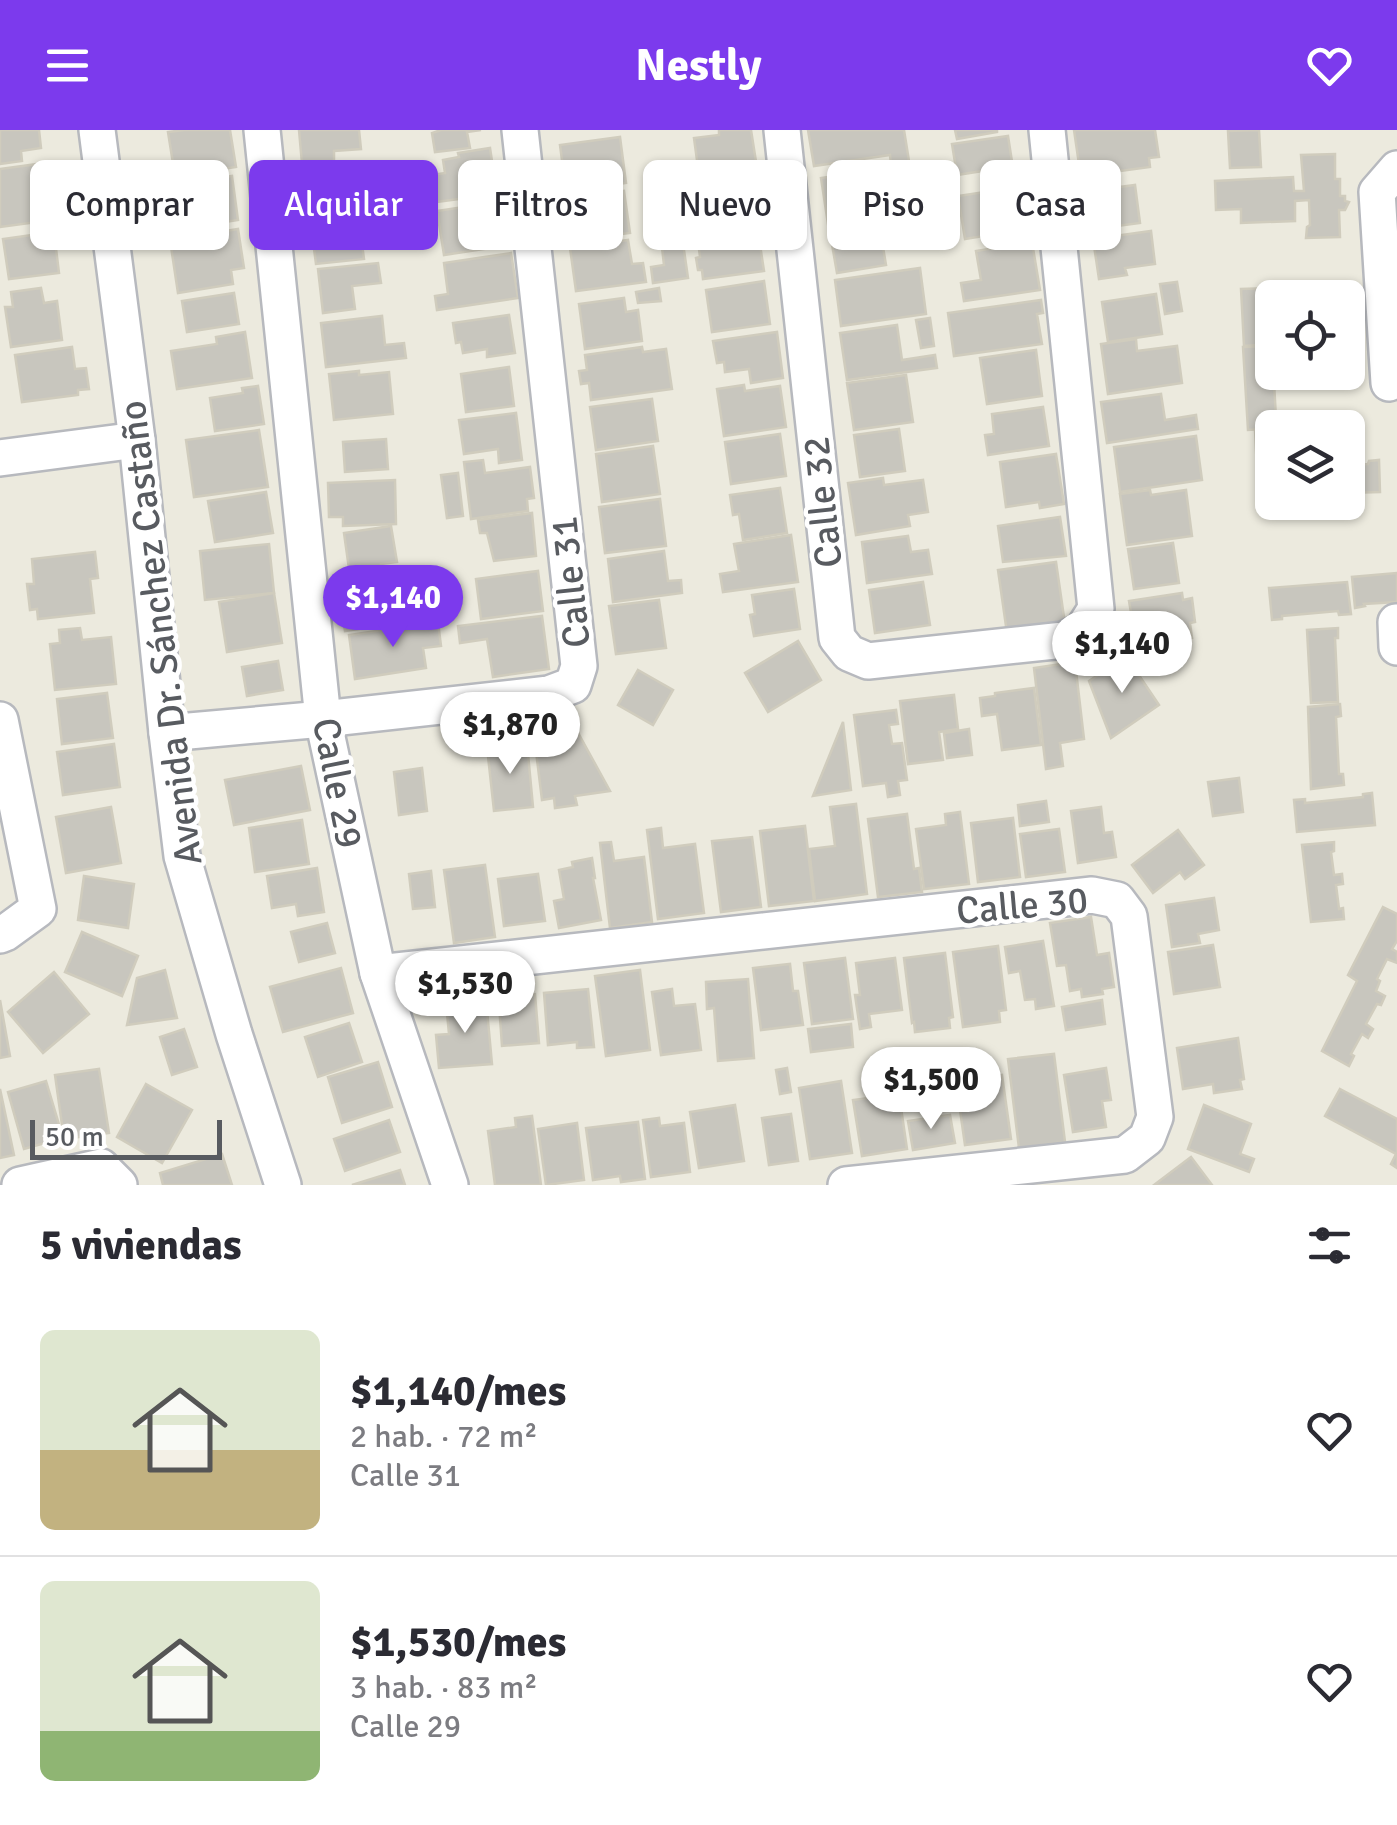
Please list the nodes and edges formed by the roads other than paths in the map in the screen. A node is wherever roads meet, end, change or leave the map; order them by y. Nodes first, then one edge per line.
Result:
1 (97, 130) edge
2 (262, 130) edge
3 (520, 130) edge
4 (782, 130) edge
5 (1047, 130) edge
6 (1397, 169) edge
7 (1389, 383) dead end
8 (137, 440) junction
9 (0, 458) edge
10 (1396, 622) edge
11 (1397, 647) edge
12 (324, 719) junction
13 (0, 720) edge
14 (167, 733) junction
15 (0, 935) edge
16 (378, 974) junction
17 (20, 1185) edge
18 (119, 1185) edge
19 (282, 1185) edge
20 (450, 1185) edge
21 (846, 1185) edge

1 - 8 street, Avenida Dr. Sánchez Castaño
2 - 12 street, Calle 29
3 - 12 street, Calle 31
4 - 5 street, Calle 32
6 - 7 street
8 - 9 street
8 - 14 street, Avenida Dr. Sánchez Castaño
10 - 11 street
12 - 14 street, Calle 31
12 - 16 street, Calle 29
13 - 15 street
14 - 19 street, Avenida Dr. Sánchez Castaño
16 - 20 street, Calle 29
16 - 21 street, Calle 30
17 - 18 street

